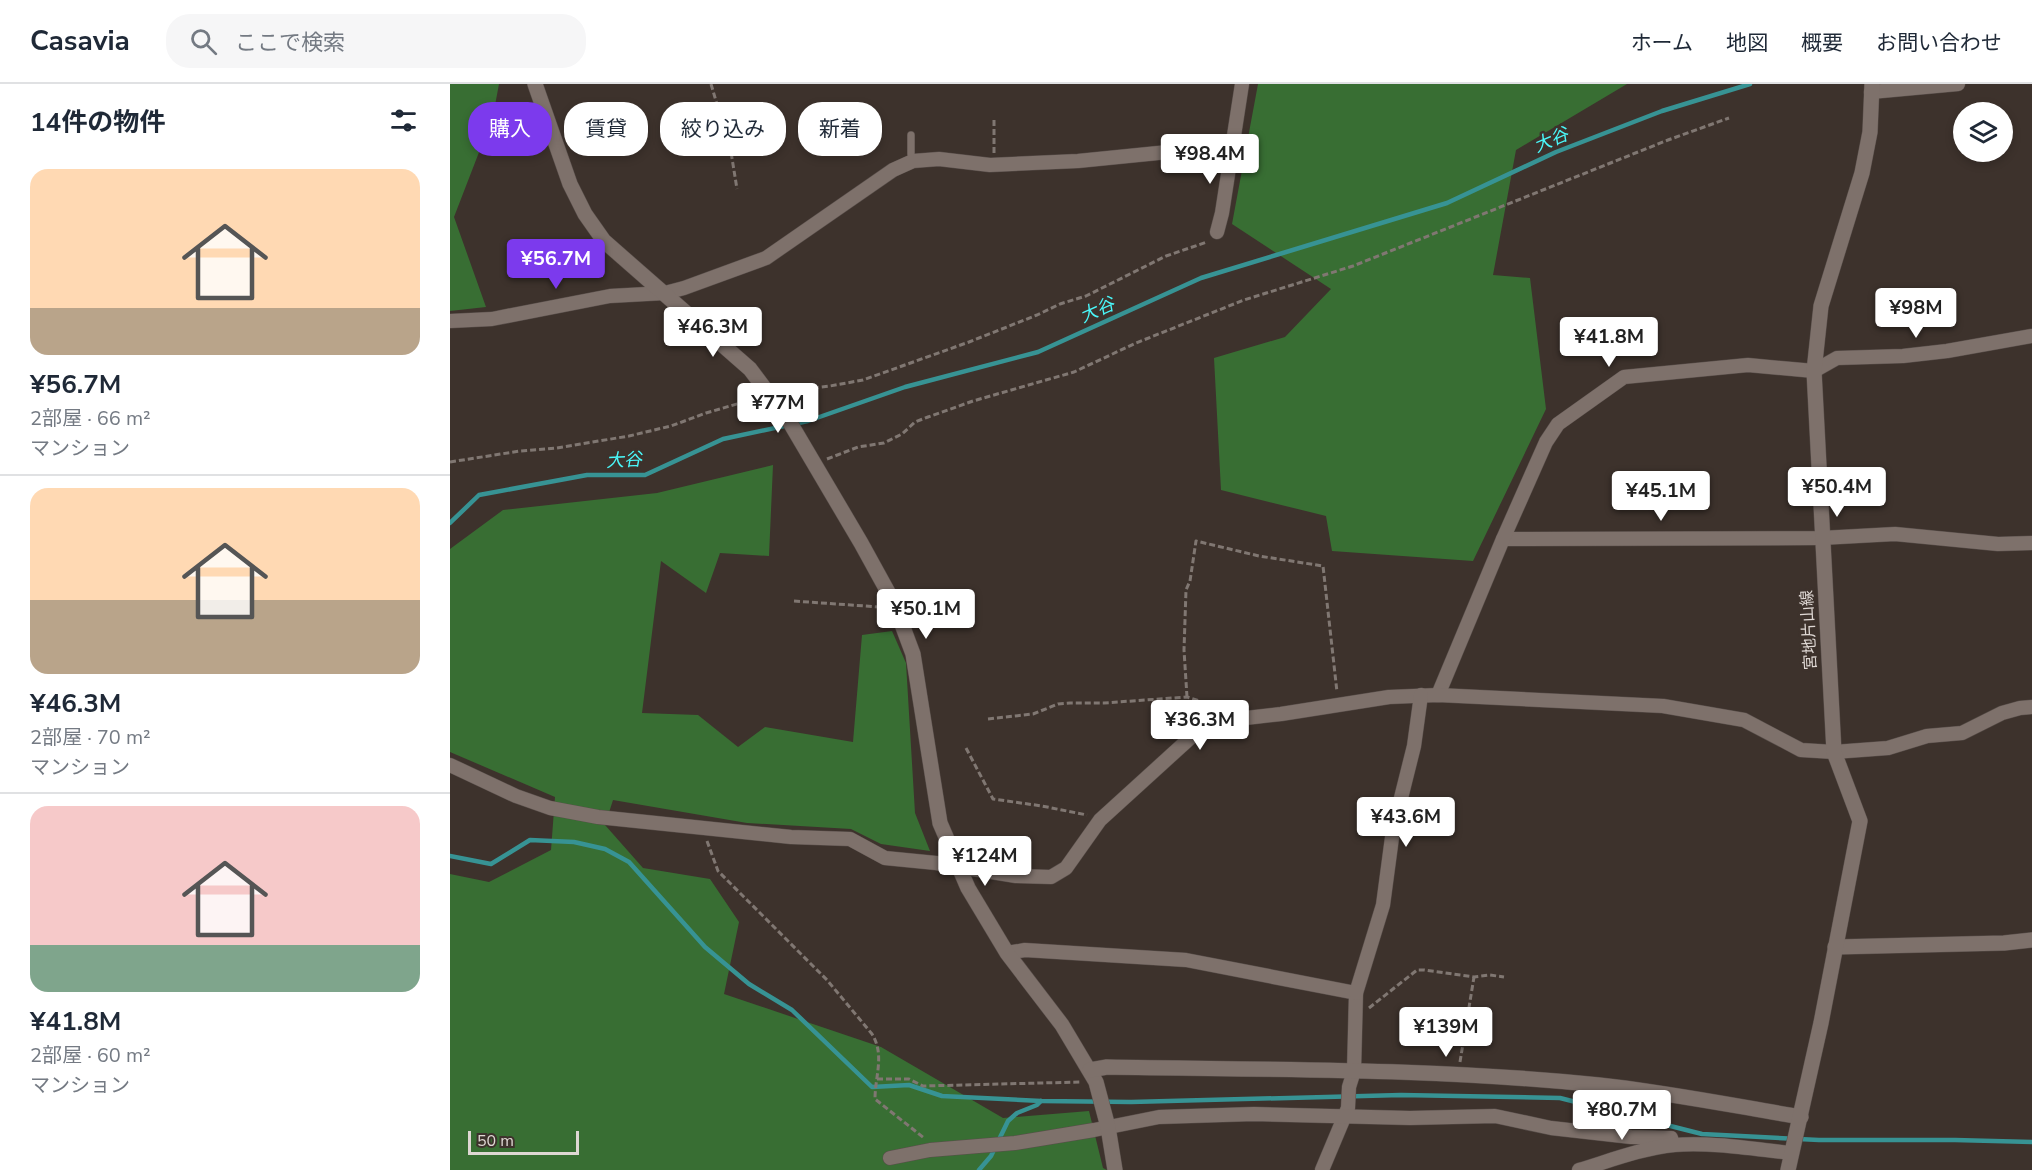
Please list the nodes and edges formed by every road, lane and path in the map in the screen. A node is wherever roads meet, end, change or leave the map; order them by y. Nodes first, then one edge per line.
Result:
1 (535, 84) edge
2 (711, 84) edge
3 (1242, 84) edge
4 (1958, 84) edge
5 (1872, 87) edge
6 (1729, 118) dead end
7 (994, 119) dead end
8 (911, 135) dead end
9 (1232, 143) junction
10 (913, 161) junction
11 (994, 165) junction
12 (737, 189) dead end
13 (1217, 232) joint
14 (665, 293) junction
15 (450, 321) edge
16 (2032, 336) edge
17 (1814, 371) junction
18 (774, 399) junction
19 (450, 462) edge
20 (814, 464) junction
21 (1821, 538) junction
22 (1503, 539) junction
23 (2032, 543) edge
24 (794, 601) dead end
25 (894, 603) junction
26 (1421, 695) junction
27 (1438, 695) junction
28 (1187, 698) junction
29 (1338, 704) junction
30 (2032, 707) edge
31 (988, 719) dead end
32 (1234, 720) junction
33 (966, 748) dead end
34 (1834, 752) junction
35 (450, 765) edge
36 (1100, 820) junction
37 (702, 828) junction
38 (959, 868) junction
39 (2032, 940) edge
40 (1835, 947) junction
41 (1007, 953) junction
42 (1474, 977) junction
43 (1504, 977) dead end
44 (1356, 993) junction
45 (1354, 1022) junction
46 (1354, 1071) junction
47 (1458, 1075) junction
48 (1093, 1076) junction
49 (877, 1079) junction
50 (1343, 1116) junction
51 (1800, 1121) junction
52 (1108, 1127) junction
53 (1673, 1145) junction
54 (940, 1150) junction
55 (1791, 1153) junction
56 (890, 1158) dead end
57 (1115, 1170) edge
58 (1322, 1170) edge
59 (1579, 1170) edge
60 (1788, 1170) edge

1 - 14 street
2 - 12 path
3 - 9 street
4 - 5 street
5 - 17 street, 宮地片山線
6 - 20 path
7 - 11 path
8 - 10 lane
9 - 11 street
9 - 13 street
10 - 11 street
10 - 14 street
13 - 18 path
14 - 15 street
14 - 18 street
16 - 17 street
17 - 21 street, 宮地片山線
17 - 22 street
18 - 19 path
18 - 20 street
20 - 25 street
21 - 22 street
21 - 23 street
21 - 34 street, 宮地片山線
22 - 27 street
24 - 25 path
25 - 38 street
26 - 27 street
26 - 29 street
26 - 44 street
27 - 34 street
28 - 29 path
28 - 31 path
28 - 32 path
29 - 32 street
30 - 34 street
32 - 36 street
33 - 36 path
34 - 40 street, 宮地片山線
35 - 37 street
36 - 38 street
37 - 38 street
37 - 49 path
38 - 41 street
39 - 40 street
40 - 51 street, 宮地片山線
41 - 44 street
41 - 48 street
42 - 43 path
42 - 45 path
42 - 47 path
44 - 45 street
45 - 46 street
46 - 47 street
46 - 48 street
46 - 50 street
47 - 51 street
48 - 49 path
48 - 52 street
49 - 54 path
50 - 52 street
50 - 53 street
50 - 58 street
51 - 55 street, 宮地片山線
52 - 54 street
52 - 57 street
53 - 55 street
53 - 59 street
54 - 56 street
55 - 60 street, 宮地片山線

